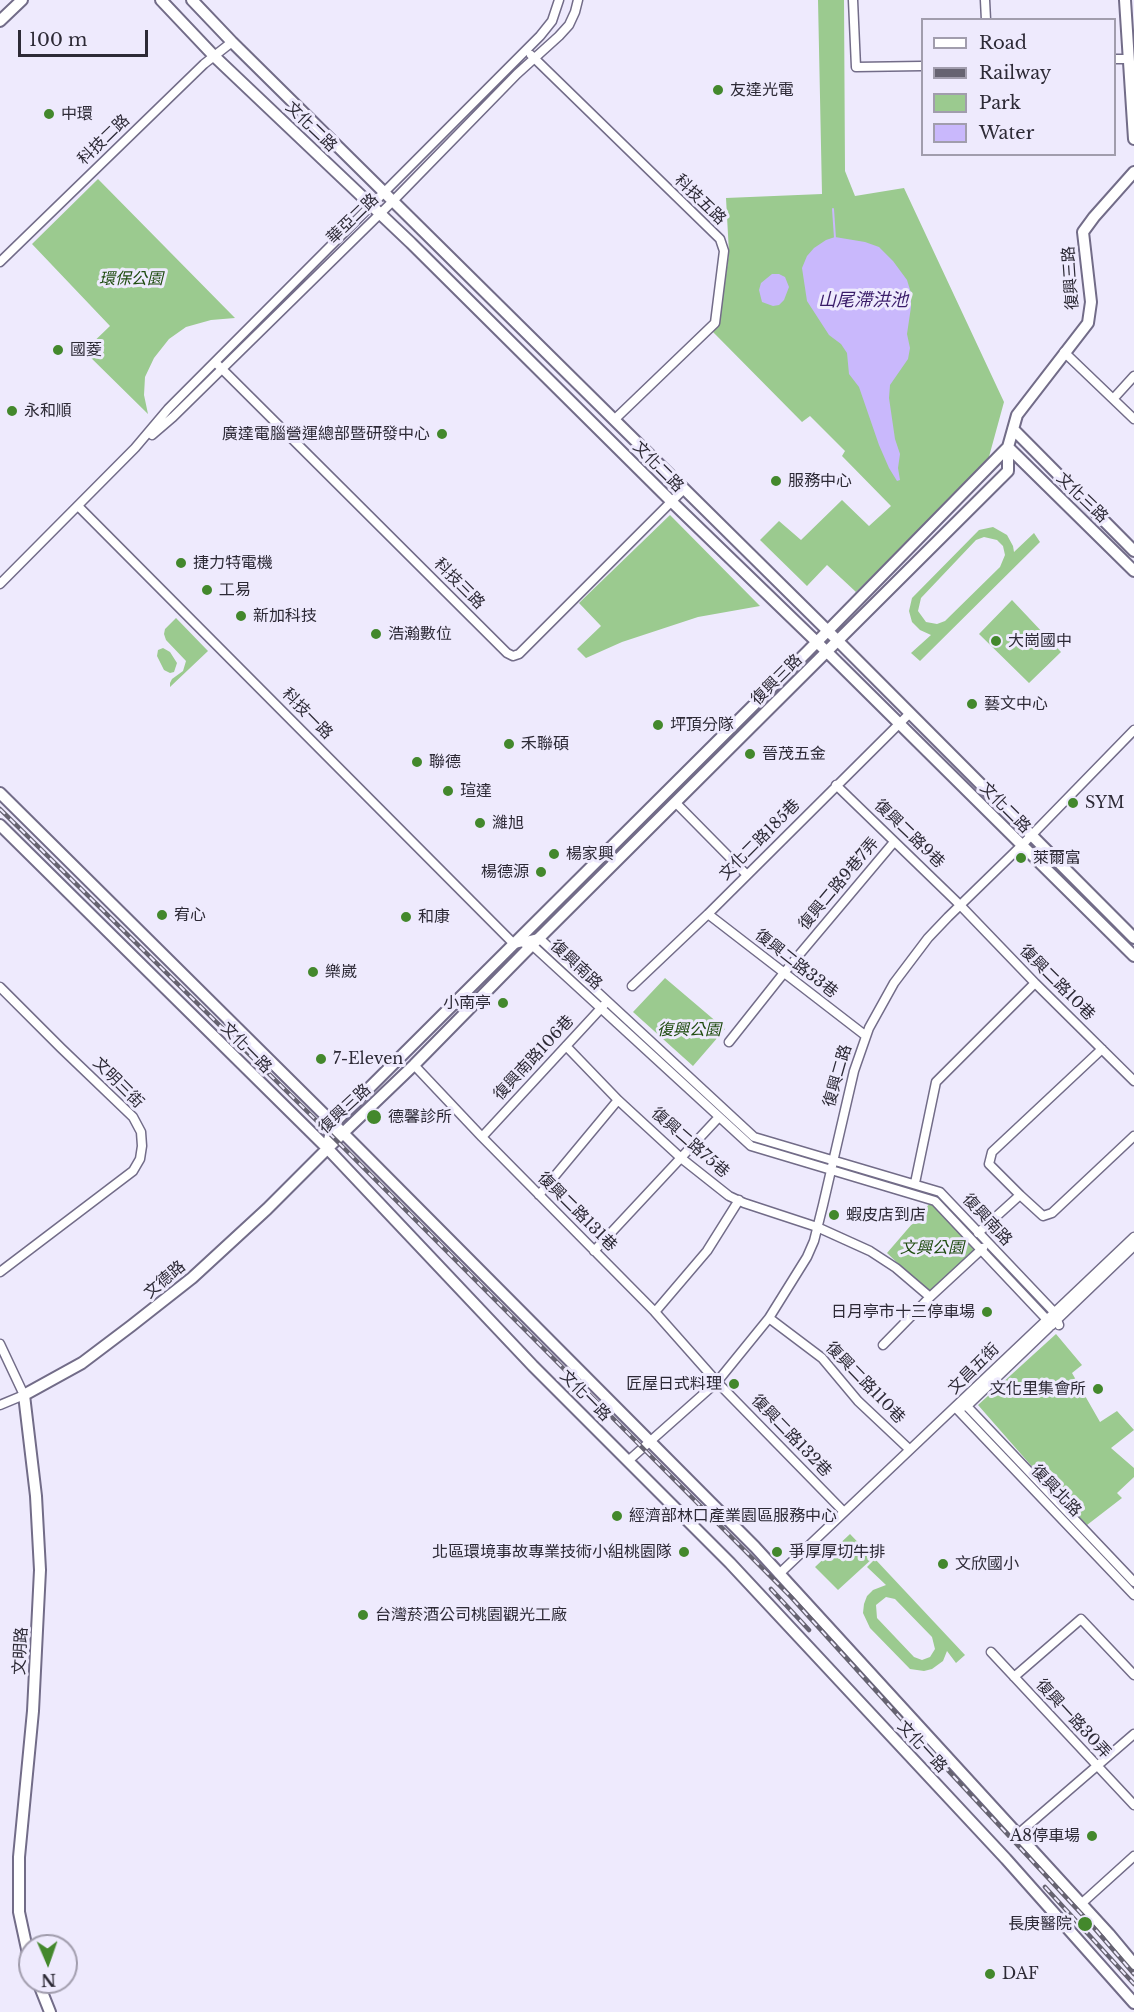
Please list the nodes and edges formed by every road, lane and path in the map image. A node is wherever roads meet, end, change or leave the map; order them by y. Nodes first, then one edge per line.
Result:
1 (22, 0) edge
2 (161, 0) edge
3 (192, 0) edge
4 (559, 0) edge
5 (578, 0) edge
6 (853, 0) edge
7 (985, 0) edge
8 (1125, 1) edge
9 (986, 18) edge
10 (0, 21) edge
11 (232, 42) junction
12 (525, 49) junction
13 (214, 56) junction
14 (534, 58) junction
15 (1116, 59) edge
16 (1129, 59) junction
17 (921, 66) edge
18 (1134, 139) edge
19 (1134, 172) edge
20 (384, 192) junction
21 (393, 201) junction
22 (371, 205) junction
23 (380, 213) junction
24 (0, 262) edge
25 (1064, 352) junction
26 (219, 365) junction
27 (1134, 376) edge
28 (1114, 398) junction
29 (1134, 419) edge
30 (614, 420) junction
31 (1013, 429) junction
32 (1008, 447) junction
33 (683, 490) junction
34 (672, 502) junction
35 (78, 506) junction
36 (1134, 551) edge
37 (1134, 570) edge
38 (0, 584) edge
39 (828, 631) junction
40 (837, 640) junction
41 (817, 643) junction
42 (826, 651) junction
43 (909, 714) junction
44 (899, 724) junction
45 (1134, 730) edge
46 (837, 785) junction
47 (0, 793) edge
48 (676, 803) junction
49 (0, 825) edge
50 (1031, 836) junction
51 (894, 842) junction
52 (1022, 845) junction
53 (604, 855) junction
54 (614, 864) junction
55 (747, 875) junction
56 (960, 904) junction
57 (708, 914) junction
58 (1134, 938) edge
59 (536, 941) junction
60 (514, 944) junction
61 (1134, 956) edge
62 (783, 974) junction
63 (1035, 983) junction
64 (632, 986) dead end
65 (0, 987) edge
66 (609, 1000) junction
67 (601, 1009) junction
68 (866, 1036) junction
69 (729, 1042) dead end
70 (566, 1046) junction
71 (1102, 1049) junction
72 (414, 1065) junction
73 (1134, 1081) edge
74 (618, 1100) junction
75 (719, 1117) junction
76 (333, 1124) junction
77 (343, 1133) junction
78 (1134, 1136) edge
79 (482, 1137) junction
80 (327, 1148) junction
81 (801, 1156) junction
82 (681, 1158) junction
83 (832, 1164) junction
84 (915, 1183) junction
85 (539, 1195) junction
86 (1020, 1195) junction
87 (739, 1200) junction
88 (818, 1227) junction
89 (978, 1233) junction
90 (1134, 1236) edge
91 (988, 1244) junction
92 (1134, 1246) edge
93 (980, 1250) junction
94 (594, 1251) junction
95 (0, 1272) edge
96 (930, 1297) junction
97 (655, 1312) junction
98 (769, 1318) junction
99 (1054, 1320) junction
100 (0, 1344) edge
101 (883, 1345) dead end
102 (717, 1382) junction
103 (24, 1395) junction
104 (0, 1404) edge
105 (961, 1405) junction
106 (649, 1442) junction
107 (909, 1449) junction
108 (628, 1461) junction
109 (844, 1512) junction
110 (779, 1574) junction
111 (1129, 1581) edge
112 (1134, 1595) edge
113 (991, 1652) dead end
114 (1134, 1675) edge
115 (1014, 1677) junction
116 (1134, 1734) edge
117 (1096, 1766) junction
118 (1134, 1805) edge
119 (1018, 1834) junction
120 (1134, 1856) edge
121 (1081, 1904) junction
122 (24, 1934) edge
123 (1134, 1964) edge
124 (43, 1994) edge
125 (1134, 2003) edge
126 (50, 2012) edge

1 - 10 street
2 - 13 street, 文化二路
3 - 11 street, 文化二路
4 - 12 street, 華亞二路
5 - 14 street, 華亞二路
6 - 17 street
7 - 9 street
8 - 16 street
11 - 13 street, 科技二路
11 - 20 street, 文化二路
12 - 14 street, 科技五路
12 - 20 street, 華亞二路
13 - 22 street, 文化二路
13 - 24 street, 科技二路
14 - 21 street, 華亞二路
14 - 30 street, 科技五路
15 - 16 street
16 - 18 street
19 - 25 street, 復興三路
20 - 21 street, 文化二路
20 - 22 street, 華亞二路
21 - 23 street, 華亞二路
21 - 30 street, 文化二路
22 - 23 street, 文化二路
22 - 26 street, 華亞二路
23 - 26 street, 華亞二路
23 - 34 street, 文化二路
25 - 28 street
25 - 31 street, 復興三路
26 - 34 street, 科技三路
26 - 35 street, 華亞二路
27 - 28 street
28 - 29 street
30 - 33 street, 文化二路
31 - 32 street, 復興三路
31 - 36 street, 文化三路
32 - 37 street, 文化三路
32 - 39 street, 復興三路
32 - 40 street, 復興三路
33 - 34 street, 科技三路
33 - 39 street, 文化二路
34 - 41 street, 文化二路
35 - 38 street, 華亞二路
35 - 60 street, 科技一路
39 - 40 street, 文化二路
39 - 41 street, 復興三路
40 - 42 street, 復興三路
40 - 43 street, 文化二路
41 - 42 street, 文化二路
41 - 53 street, 復興三路
42 - 44 street, 文化二路
42 - 48 street, 復興三路
43 - 44 street, 文化二路185巷
43 - 50 street, 文化二路
44 - 46 street, 文化二路185巷
44 - 52 street, 文化二路
45 - 50 street, 復興二路
46 - 51 street, 復興二路9巷
46 - 55 street, 文化二路185巷
47 - 76 street, 文化一路
48 - 54 street, 復興三路
48 - 55 street
49 - 80 street, 文化一路
50 - 52 street, 復興二路
50 - 58 street, 文化二路
51 - 56 street, 復興二路9巷
51 - 62 street, 復興二路9巷7弄
52 - 56 street, 復興二路
52 - 61 street, 文化二路
53 - 54 street
53 - 60 street, 復興三路
54 - 59 street, 復興三路
55 - 57 street, 文化二路185巷
56 - 63 street, 復興二路10巷
56 - 68 street, 復興二路
57 - 62 street, 復興二路33巷
57 - 64 street, 文化二路185巷
59 - 60 street, 復興南路
59 - 66 street, 復興南路
59 - 67 street, 復興南路
59 - 72 street, 復興三路
60 - 76 street, 復興三路
62 - 68 street, 復興二路33巷
62 - 69 street, 復興二路9巷7弄
63 - 71 street, 復興二路10巷
63 - 84 street
65 - 95 street, 文明三街
66 - 67 street, 復興南路106巷
66 - 81 street, 復興南路
67 - 70 street, 復興南路106巷
67 - 75 street, 復興南路
68 - 83 street, 復興二路
70 - 74 street, 復興二路75巷
70 - 79 street, 復興南路106巷
71 - 73 street, 復興二路10巷
71 - 86 street
72 - 77 street, 復興三路
72 - 79 street, 復興二路131巷
74 - 82 street, 復興二路75巷
74 - 85 street
75 - 81 street, 復興南路
75 - 82 street
76 - 77 street, 文化一路
76 - 80 street, 復興三路
77 - 80 street, 復興三路
77 - 106 street, 文化一路
78 - 86 street
79 - 85 street, 復興二路131巷
80 - 103 street, 文德路
80 - 108 street, 文化一路
81 - 83 street, 復興南路
82 - 87 street, 復興二路75巷
82 - 94 street
83 - 84 street, 復興南路
83 - 88 street, 復興二路
83 - 93 street, 復興南路
84 - 89 street, 復興南路
85 - 94 street, 復興二路131巷
86 - 89 street
87 - 88 street, 復興二路75巷
87 - 97 street
88 - 96 street, 復興二路75巷
88 - 98 street, 復興二路
89 - 91 street, 復興南路
90 - 99 street, 文昌五街
91 - 93 street
91 - 99 street, 復興南路
92 - 99 street, 文昌五街
93 - 96 street
93 - 99 street, 復興南路
94 - 97 street, 復興二路131巷
96 - 101 street
97 - 102 street, 復興二路131巷
98 - 102 street, 復興二路
98 - 107 street, 復興二路110巷
99 - 105 street, 文昌五街
100 - 103 street, 文明路
102 - 106 street, 復興二路
102 - 109 street, 復興二路132巷
103 - 104 street, 文德路
103 - 122 street, 文明路
105 - 107 street, 文昌五街
105 - 111 street, 復興北路
106 - 108 street, 復興二路
106 - 110 street, 文化一路
107 - 109 street, 文昌五街
108 - 125 street, 文化一路
109 - 110 street, 文昌五街
110 - 119 street, 文化一路
111 - 112 street, 復興北路
113 - 115 street, 復興一路30弄
114 - 115 street
115 - 117 street, 復興一路30弄
116 - 117 street
117 - 118 street, 復興一路30弄
117 - 119 street
119 - 121 street, 文化一路
120 - 121 street
121 - 123 street, 文化一路
124 - 126 street

